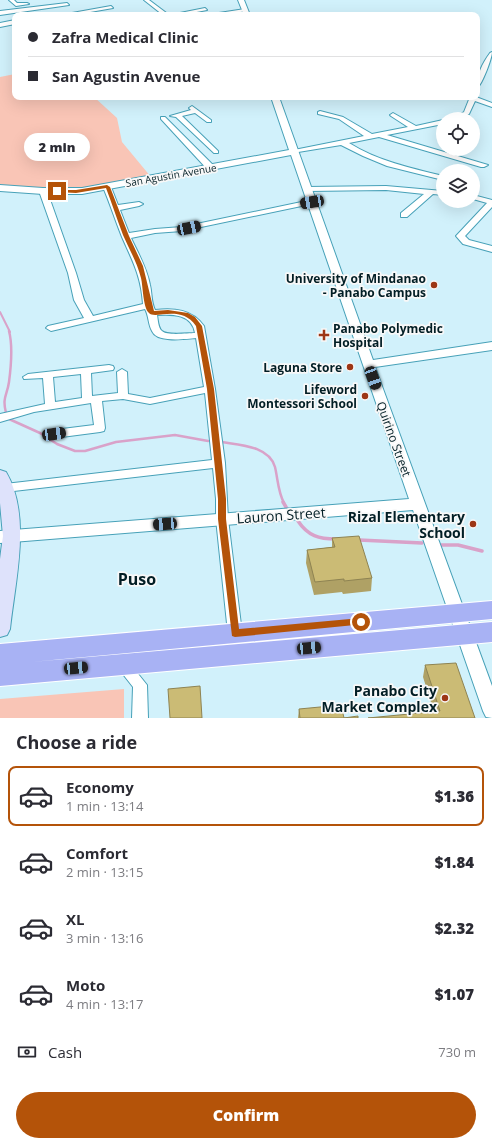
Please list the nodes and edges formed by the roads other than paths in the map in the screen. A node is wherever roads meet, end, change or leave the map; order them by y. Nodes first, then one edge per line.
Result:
1 (23, 0) edge
2 (59, 0) edge
3 (146, 0) edge
4 (241, 0) edge
5 (13, 2) edge
6 (111, 7) dead end
7 (73, 8) junction
8 (204, 9) dead end
9 (46, 12) edge
10 (79, 12) joint
11 (162, 12) edge
12 (188, 12) edge
13 (246, 12) edge
14 (0, 13) edge
15 (12, 16) edge
16 (0, 18) edge
17 (12, 23) edge
18 (0, 25) edge
19 (492, 54) edge
20 (480, 78) edge
21 (279, 100) edge
22 (472, 100) edge
23 (480, 100) edge
24 (492, 105) edge
25 (467, 112) edge
26 (320, 113) dead end
27 (177, 115) junction
28 (393, 115) dead end
29 (209, 121) dead end
30 (436, 124) edge
31 (415, 128) junction
32 (380, 135) junction
33 (371, 137) junction
34 (342, 142) junction
35 (294, 152) junction
36 (199, 156) junction
37 (484, 165) dead end
38 (211, 168) junction
39 (436, 177) edge
40 (107, 187) junction
41 (0, 188) edge
42 (307, 189) junction
43 (43, 191) junction
44 (431, 192) junction
45 (436, 192) edge
46 (480, 199) edge
47 (312, 202) junction
48 (492, 202) edge
49 (139, 204) dead end
50 (116, 208) junction
51 (404, 215) dead end
52 (126, 236) junction
53 (492, 249) edge
54 (150, 309) junction
55 (90, 319) junction
56 (51, 328) dead end
57 (201, 335) junction
58 (492, 346) edge
59 (368, 364) junction
60 (109, 368) dead end
61 (86, 371) junction
62 (122, 372) dead end
63 (48, 375) junction
64 (28, 377) dead end
65 (210, 389) junction
66 (123, 396) junction
67 (91, 399) junction
68 (50, 406) junction
69 (0, 418) edge
70 (54, 434) dead end
71 (219, 464) junction
72 (2, 482) edge
73 (418, 504) junction
74 (222, 519) junction
75 (6, 536) edge
76 (492, 610) edge
77 (460, 624) junction
78 (0, 629) edge
79 (492, 632) edge
80 (235, 633) junction
81 (0, 654) edge
82 (122, 654) junction
83 (0, 675) edge
84 (492, 711) edge
85 (140, 718) edge

1 - 5 street
2 - 5 street
3 - 11 street
4 - 13 street
6 - 10 street
7 - 9 street
7 - 10 street
7 - 14 street
8 - 12 street
15 - 16 street
17 - 18 street
19 - 20 street
21 - 35 street, Quirino Street
22 - 25 street
23 - 24 street
26 - 33 street
27 - 29 street
27 - 36 street
27 - 36 street
28 - 31 street
30 - 31 street
31 - 32 street
32 - 33 street
32 - 37 street
33 - 34 street
34 - 35 street
34 - 39 street
35 - 38 street, San Agustin Avenue
35 - 42 street, Quirino Street
36 - 38 street
38 - 40 street, San Agustin Avenue
40 - 43 street, San Agustin Avenue
40 - 50 street
41 - 43 street, San Agustin Avenue
42 - 44 street
42 - 47 street, Quirino Street
43 - 55 street
44 - 45 street
44 - 51 street
46 - 48 street
47 - 52 street
47 - 59 street, Quirino Street
48 - 53 street
49 - 50 street
50 - 52 street
52 - 54 street
54 - 55 street
54 - 57 street
54 - 57 street
55 - 56 street
57 - 65 street
58 - 59 street
59 - 73 street, Quirino Street
60 - 61 street
61 - 63 street
61 - 67 street
62 - 66 street
63 - 64 street
63 - 68 street
65 - 66 street
65 - 71 street
66 - 67 street
67 - 68 street
67 - 70 street
68 - 69 street
71 - 72 street
71 - 74 street
72 - 75 main road
73 - 74 street, Lauron Street
73 - 77 street, Quirino Street
74 - 75 street, Lauron Street
74 - 80 street
75 - 78 main road
76 - 77 highway
77 - 79 highway
77 - 80 highway
77 - 82 highway
77 - 84 street, Quirino Street
80 - 82 highway
81 - 82 highway
82 - 83 highway
82 - 85 street

